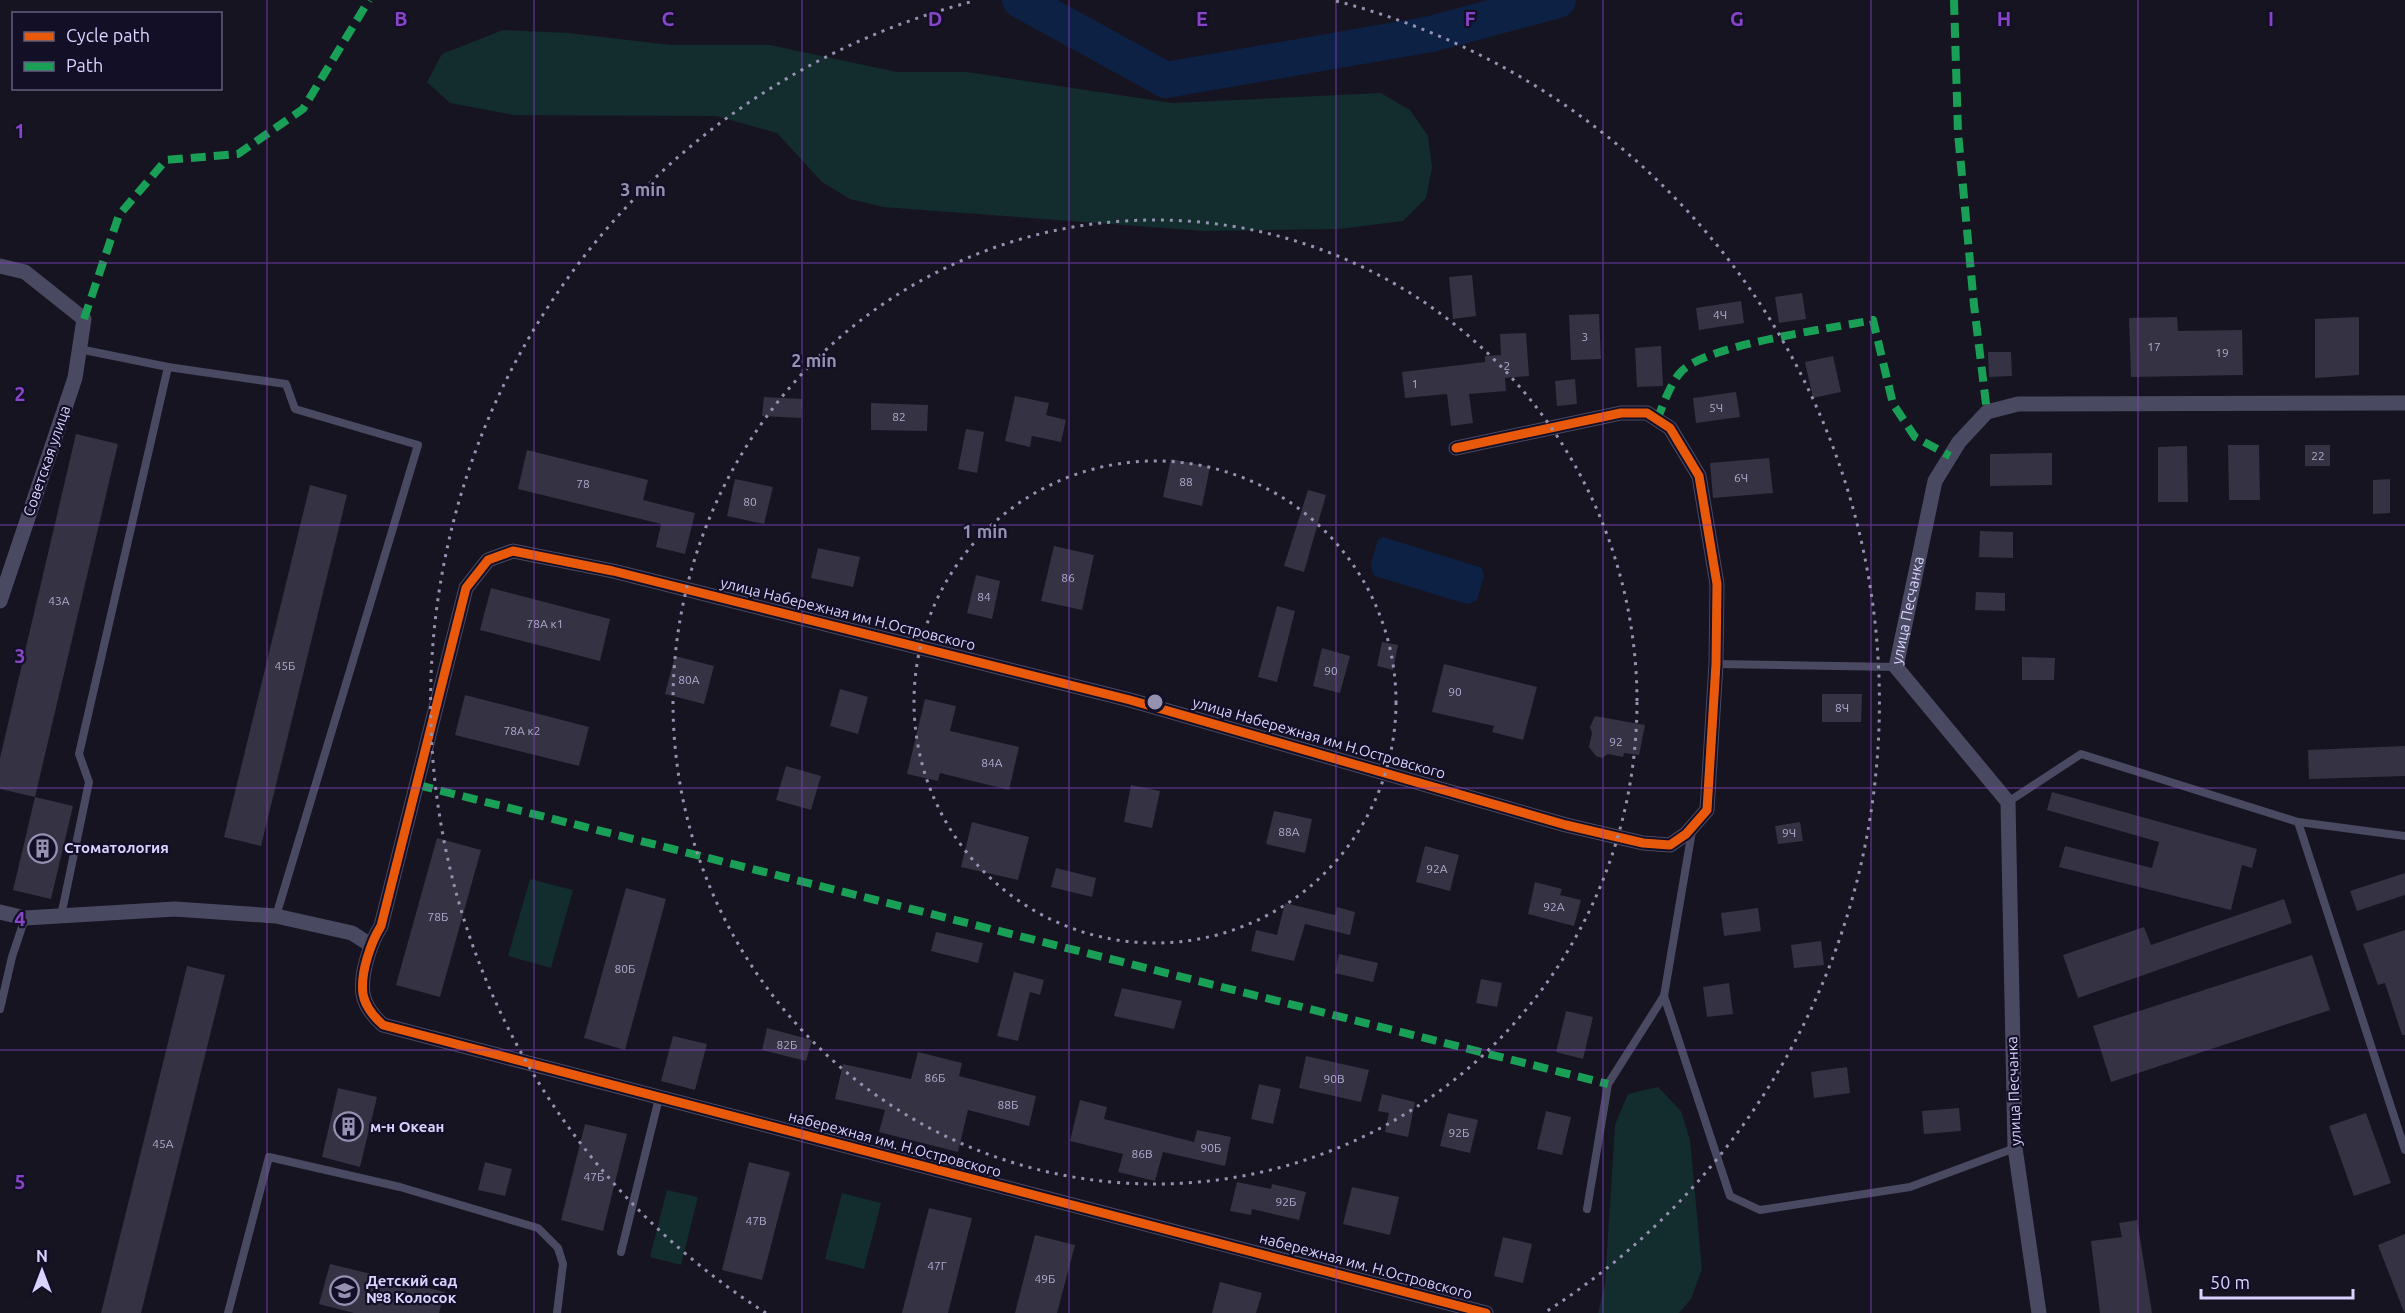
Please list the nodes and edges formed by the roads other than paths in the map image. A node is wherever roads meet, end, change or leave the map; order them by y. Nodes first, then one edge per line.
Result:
1 (0, 266) edge
2 (79, 349) junction
3 (168, 367) junction
4 (2405, 403) edge
5 (1456, 447) dead end
6 (0, 601) edge
7 (1716, 664) junction
8 (1896, 667) junction
9 (2008, 802) junction
10 (2298, 822) junction
11 (1693, 826) junction
12 (2405, 836) edge
13 (0, 912) edge
14 (61, 916) junction
15 (276, 916) junction
16 (25, 918) junction
17 (369, 944) junction
18 (1664, 996) junction
19 (0, 1009) edge
20 (659, 1098) junction
21 (2015, 1148) junction
22 (2405, 1150) edge
23 (1587, 1209) dead end
24 (621, 1252) dead end
25 (228, 1313) edge
26 (557, 1313) edge
27 (1486, 1313) edge
28 (2039, 1313) edge

1 - 2 street, Советская улица
2 - 3 lane
2 - 6 street, Советская улица
3 - 14 lane
3 - 15 lane
4 - 8 street, улица Песчанка
5 - 7 street, улица Набережная им Н.Островского
7 - 8 lane
7 - 11 street, улица Набережная им Н.Островского
8 - 9 street, улица Песчанка
9 - 10 lane
9 - 21 street, улица Песчанка
10 - 12 lane
10 - 22 lane
11 - 17 street, улица Набережная им Н.Островского
11 - 18 lane
13 - 16 street
14 - 15 street
14 - 16 street
15 - 17 street
16 - 19 lane
17 - 20 street, набережная им. Н.Островского
18 - 21 lane
18 - 23 lane
20 - 24 lane
20 - 27 street, набережная им. Н.Островского
21 - 28 street, улица Песчанка
25 - 26 lane

